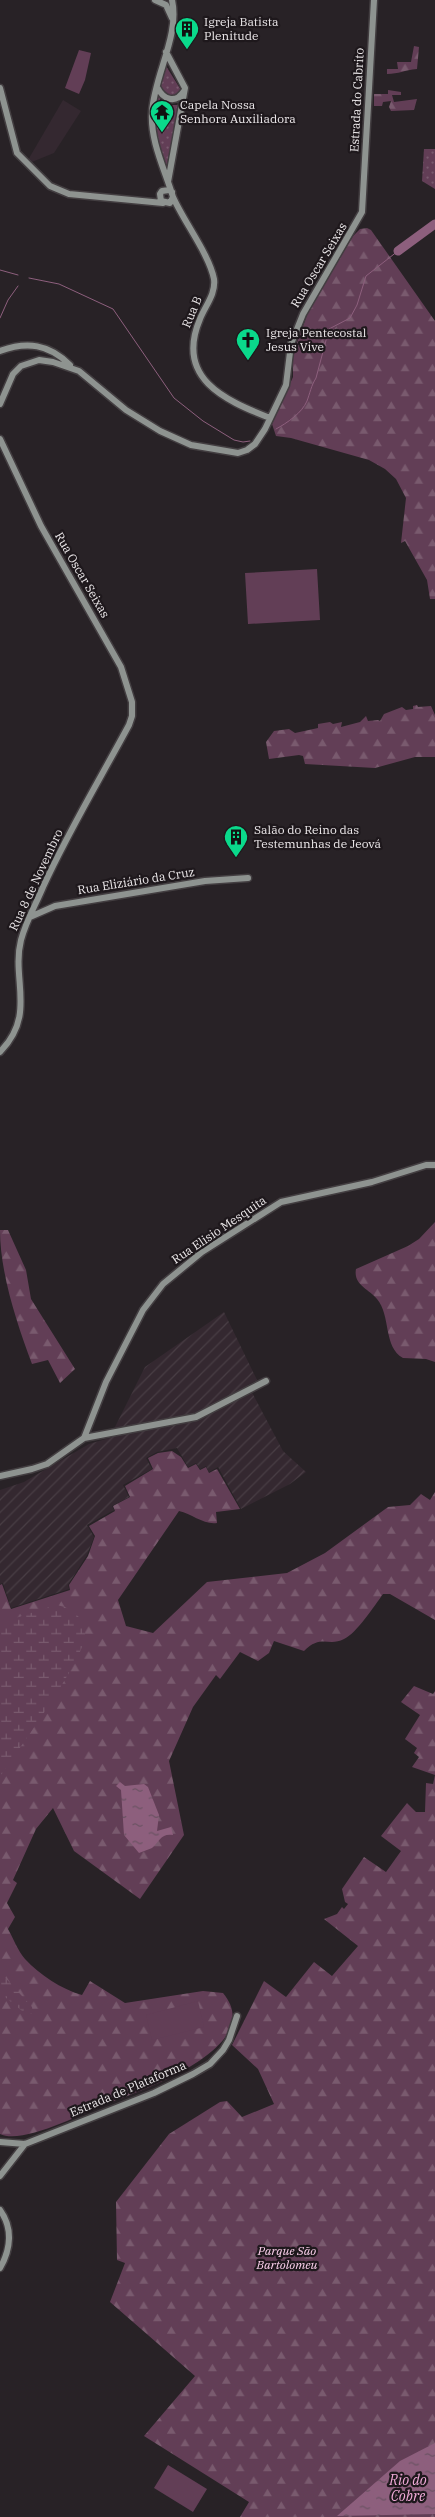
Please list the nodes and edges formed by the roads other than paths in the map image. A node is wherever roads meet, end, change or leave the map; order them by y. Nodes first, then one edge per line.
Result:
1 (156, 0) edge
2 (172, 0) edge
3 (374, 0) edge
4 (172, 23) junction
5 (166, 52) junction
6 (157, 87) junction
7 (0, 88) edge
8 (186, 88) junction
9 (168, 183) junction
10 (162, 191) junction
11 (173, 194) junction
12 (145, 202) junction
13 (364, 202) joint
14 (164, 203) junction
15 (180, 211) junction
16 (0, 352) edge
17 (70, 366) junction
18 (0, 404) edge
19 (270, 418) junction
20 (0, 439) edge
21 (129, 725) joint
22 (248, 878) dead end
23 (30, 917) junction
24 (0, 1052) edge
25 (435, 1165) edge
26 (266, 1382) dead end
27 (84, 1438) junction
28 (0, 1476) edge
29 (237, 2016) dead end
30 (0, 2142) edge
31 (24, 2144) junction
32 (0, 2176) edge
33 (0, 2210) edge
34 (0, 2268) edge

1 - 4 street
2 - 4 street
3 - 13 street, Estrada do Cabrito
4 - 5 street
5 - 6 street
5 - 8 street
6 - 8 street
6 - 9 street
7 - 12 street
8 - 9 street
9 - 10 street
9 - 11 street, Rua B
10 - 11 street
10 - 12 street
10 - 14 street
11 - 14 street
11 - 15 street, Rua B
12 - 14 street
13 - 19 street, Rua Oscar Seixas
14 - 15 street
15 - 19 street, Rua B
16 - 17 street
17 - 18 street, Rua Oscar Seixas
17 - 19 street, Rua Oscar Seixas
20 - 21 street, Rua Oscar Seixas
21 - 23 street, Rua 8 de Novembro
22 - 23 street, Rua Eliziário da Cruz
23 - 24 street, Rua 8 de Novembro
25 - 27 street, Rua Elisio Mesquita
26 - 27 street
27 - 28 street
29 - 31 street, Estrada de Plataforma
30 - 31 street, Estrada de Plataforma
31 - 32 street
33 - 34 street

